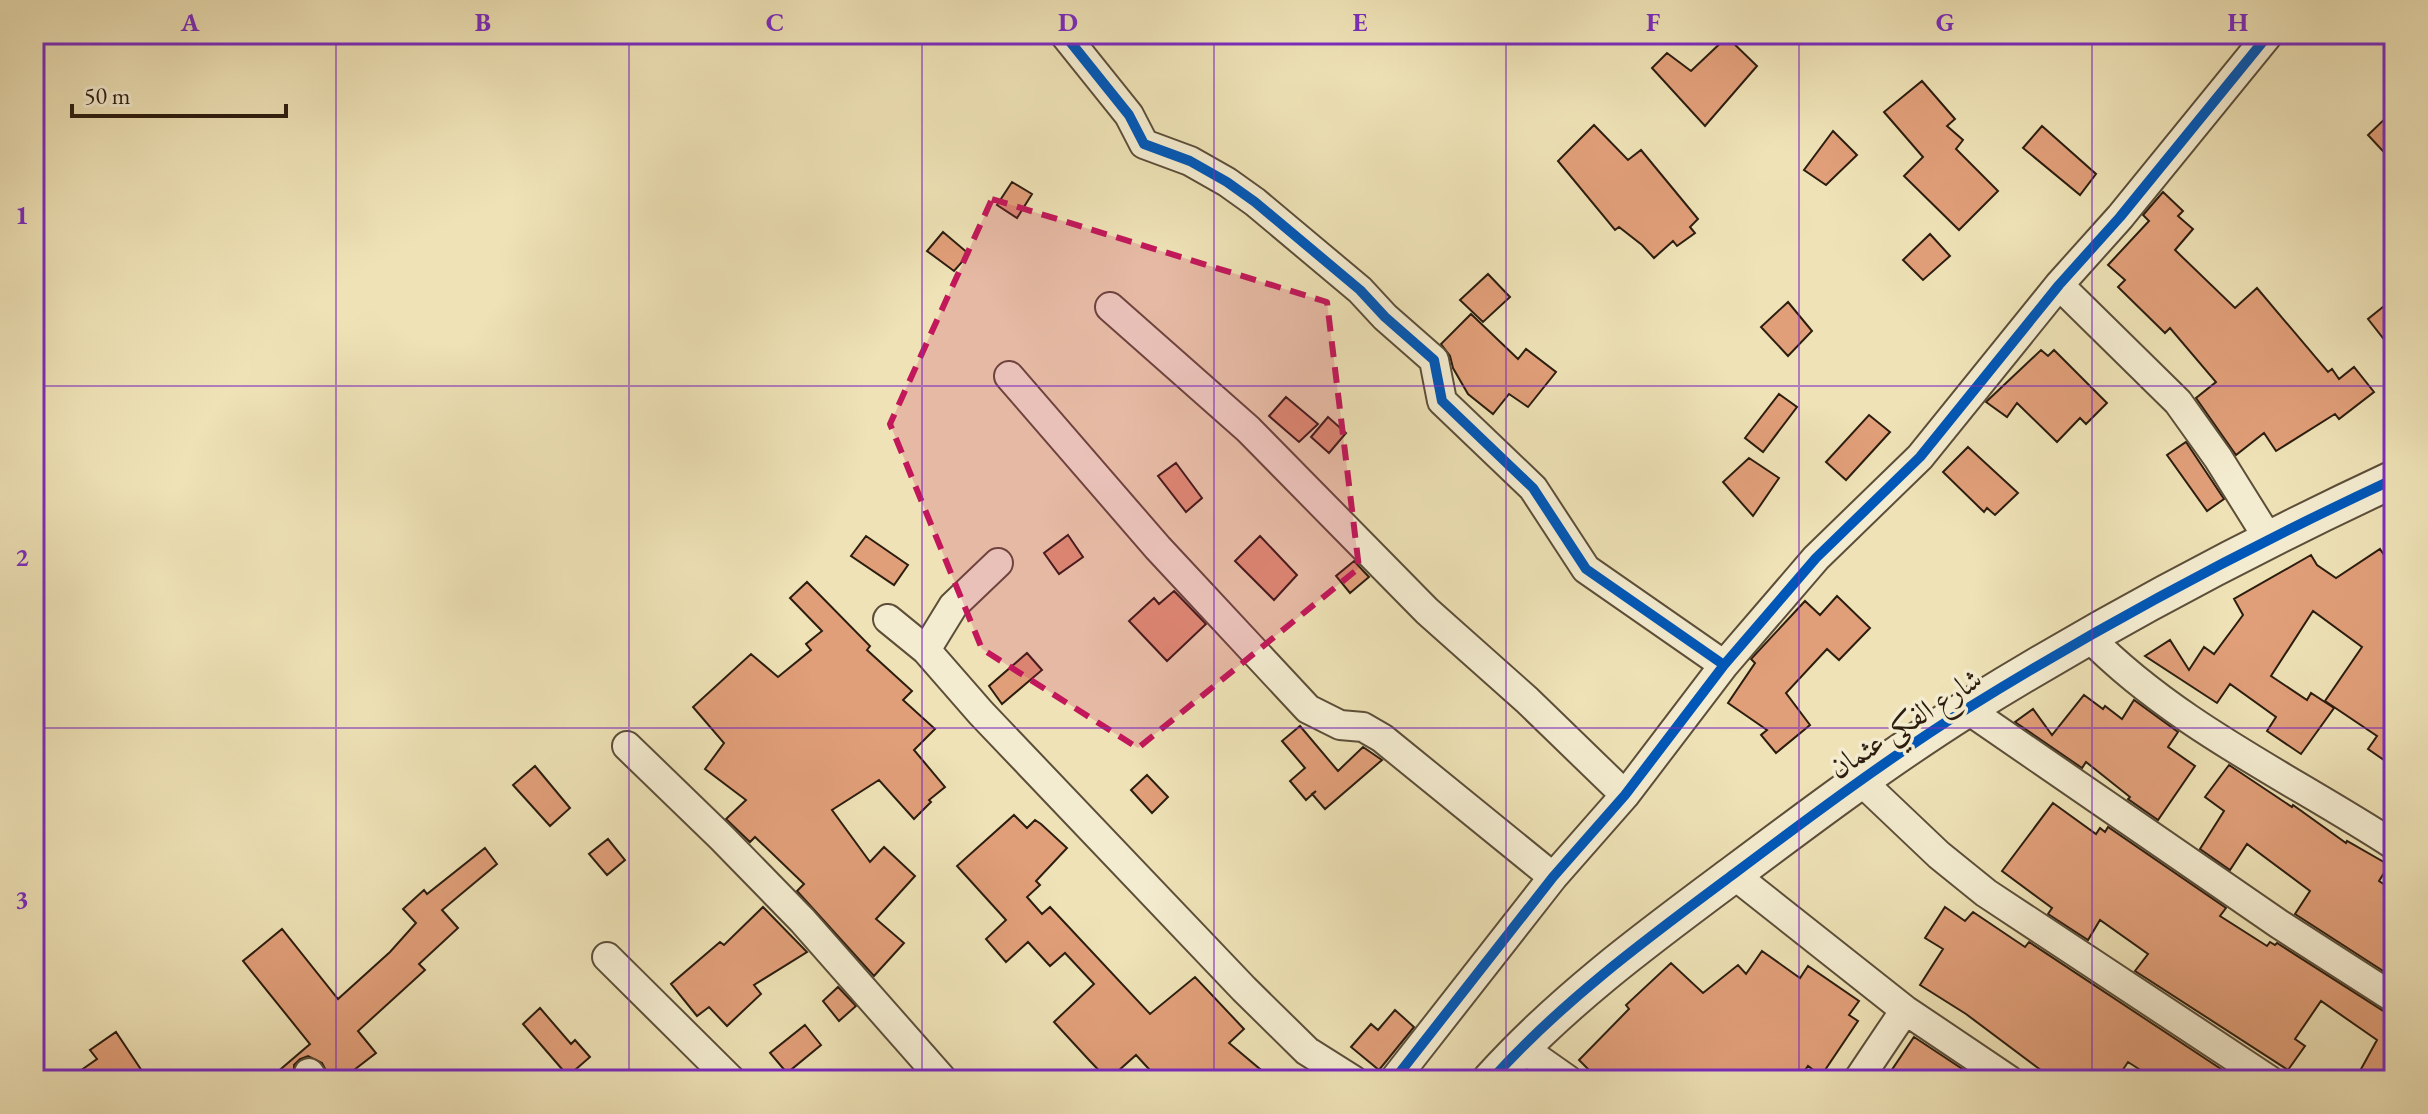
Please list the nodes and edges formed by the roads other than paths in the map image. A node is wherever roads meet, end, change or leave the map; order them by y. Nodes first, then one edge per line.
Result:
1 (1064, 34) edge
2 (2269, 34) edge
3 (2059, 285) junction
4 (1110, 307) dead end
5 (1009, 376) dead end
6 (2394, 479) edge
7 (2268, 538) junction
8 (998, 563) dead end
9 (888, 619) dead end
10 (2088, 636) junction
11 (926, 650) junction
12 (1724, 665) junction
13 (1967, 709) junction
14 (627, 746) dead end
15 (1860, 780) junction
16 (1625, 795) junction
17 (2394, 845) edge
18 (1733, 874) junction
19 (1553, 877) junction
20 (607, 957) dead end
21 (2394, 998) edge
22 (1905, 1010) junction
23 (1521, 1047) junction
24 (731, 1080) edge
25 (943, 1080) edge
26 (1353, 1080) edge
27 (1394, 1080) edge
28 (1491, 1080) edge
29 (1568, 1080) edge
30 (1858, 1080) edge
31 (2009, 1080) edge
32 (2269, 1080) edge

1 - 12 street
2 - 3 street
3 - 7 street
3 - 12 street
4 - 16 street
5 - 19 street
6 - 7 street, شارع الفكي عثمان
7 - 10 street, شارع الفكي عثمان
8 - 11 street
9 - 11 street
10 - 13 street, شارع الفكي عثمان
10 - 17 street
11 - 26 street
12 - 16 street
13 - 15 street, شارع الفكي عثمان
13 - 21 street
14 - 25 street
15 - 18 street, شارع الفكي عثمان
15 - 32 street
16 - 19 street
18 - 22 street
18 - 23 street, شارع الفكي عثمان
19 - 27 street
20 - 24 street
22 - 30 street
22 - 31 street
23 - 28 street, شارع الفكي عثمان
23 - 29 street

